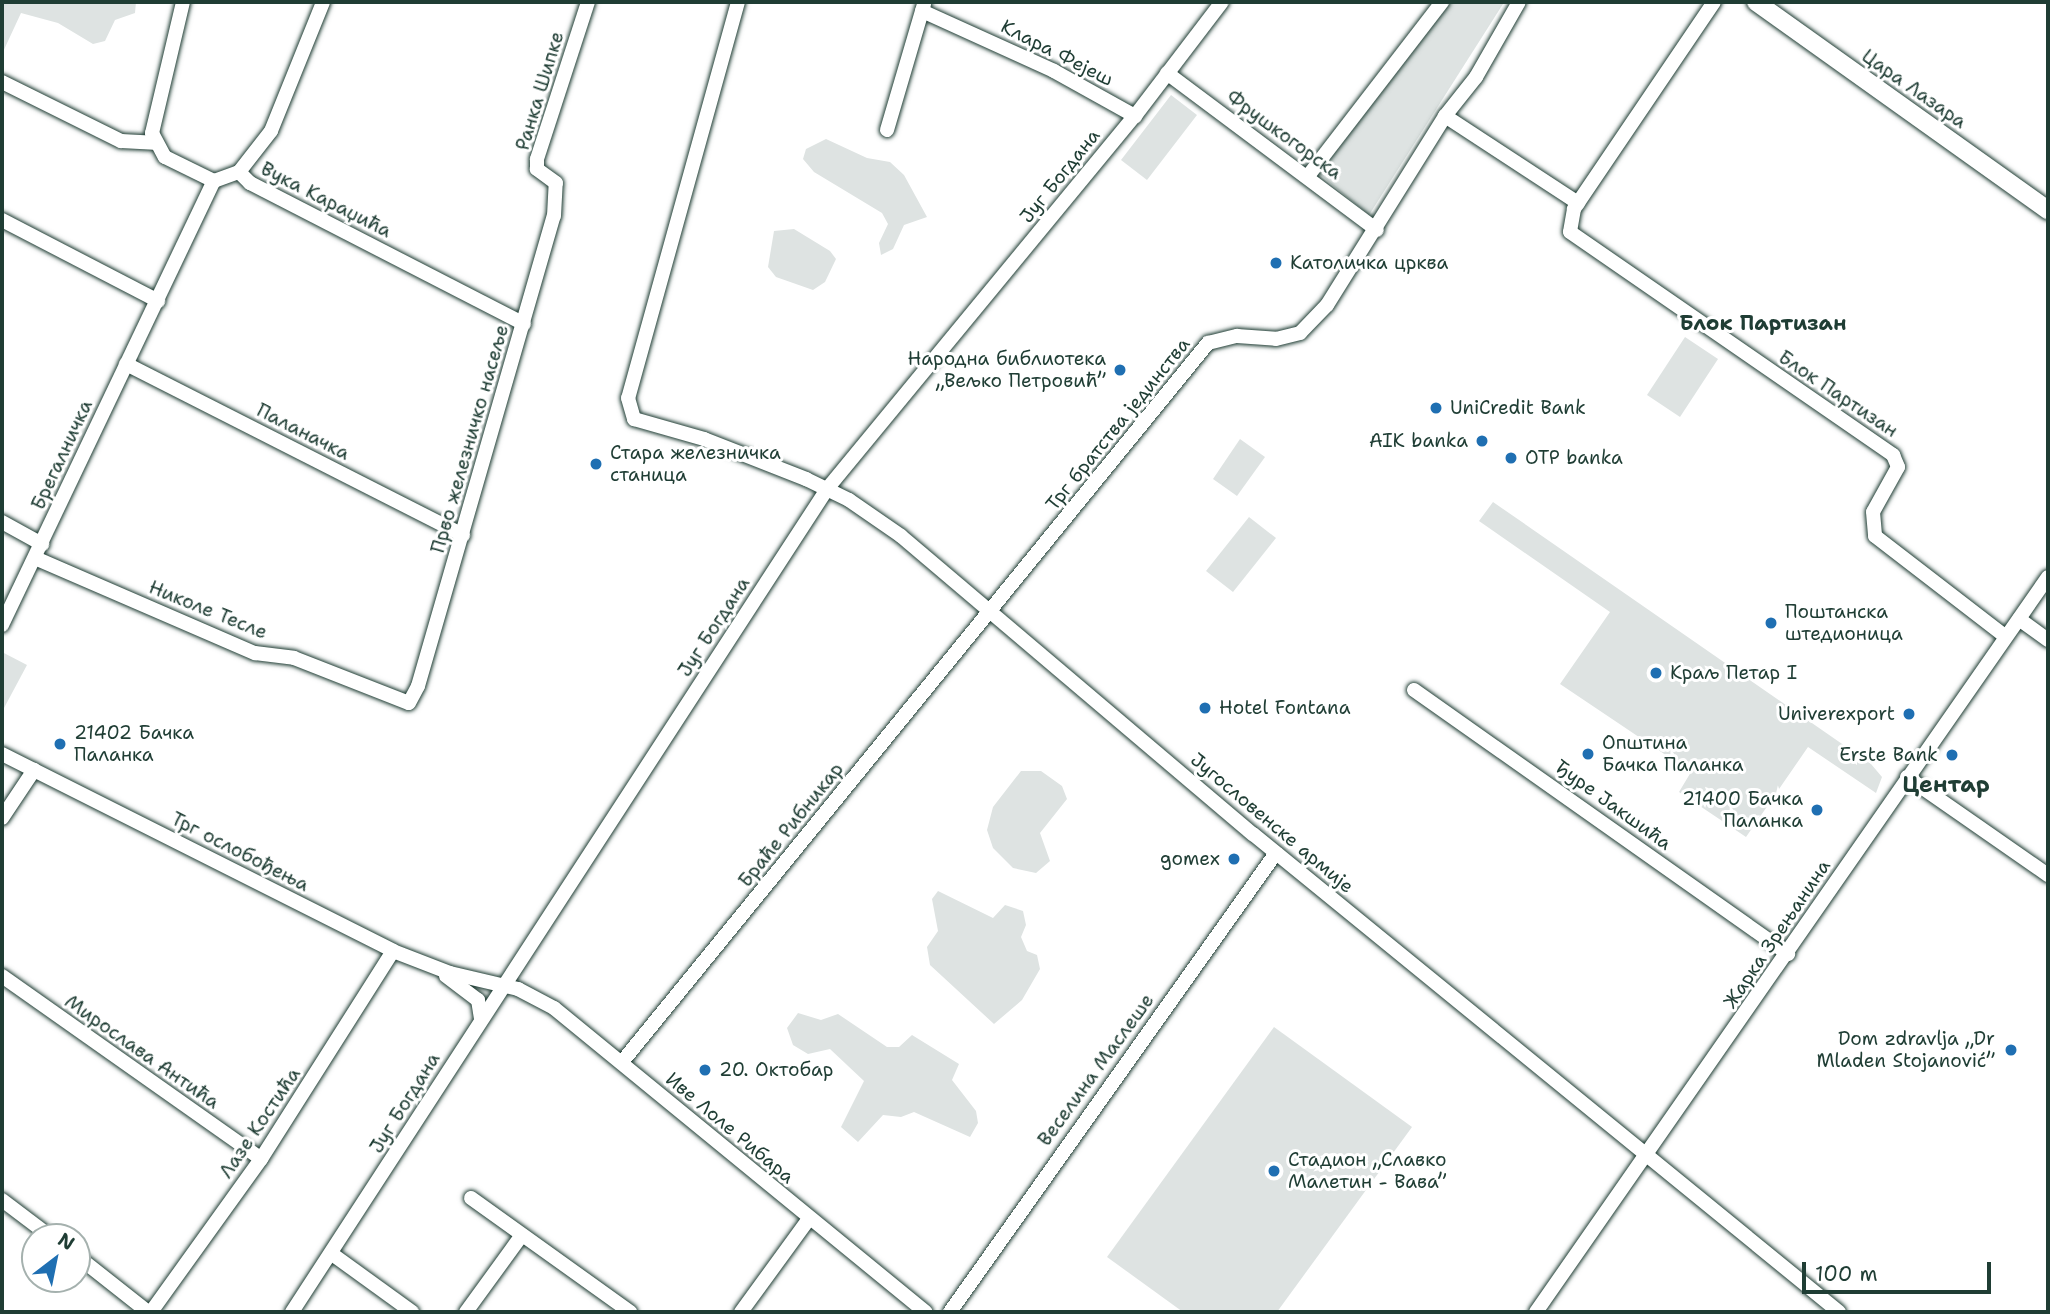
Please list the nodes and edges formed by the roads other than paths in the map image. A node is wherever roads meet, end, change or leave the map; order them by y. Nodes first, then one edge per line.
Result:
1 (183, 2) edge
2 (323, 2) edge
3 (588, 2) edge
4 (738, 2) edge
5 (1222, 2) edge
6 (1442, 2) edge
7 (1714, 2) edge
8 (1756, 2) edge
9 (1515, 4) edge
10 (924, 6) edge
11 (1167, 73) junction
12 (4, 88) edge
13 (1135, 116) junction
14 (1445, 116) junction
15 (887, 130) dead end
16 (154, 143) junction
17 (239, 173) junction
18 (1308, 176) junction
19 (214, 181) junction
20 (556, 183) joint
21 (1578, 203) junction
22 (2048, 210) edge
23 (2, 220) edge
24 (1377, 230) junction
25 (158, 301) junction
26 (524, 324) junction
27 (126, 364) junction
28 (827, 489) junction
29 (2, 522) edge
30 (463, 535) junction
31 (42, 544) junction
32 (36, 558) junction
33 (2048, 577) edge
34 (990, 611) junction
35 (2019, 619) junction
36 (2, 625) edge
37 (2006, 637) junction
38 (2048, 639) edge
39 (1414, 690) dead end
40 (409, 703) joint
41 (2, 754) edge
42 (34, 771) junction
43 (1907, 777) junction
44 (2, 818) edge
45 (1276, 853) junction
46 (2048, 875) edge
47 (393, 951) junction
48 (1788, 954) junction
49 (430, 966) junction
50 (2, 976) edge
51 (503, 985) junction
52 (481, 1018) junction
53 (622, 1062) junction
54 (1648, 1154) junction
55 (261, 1159) junction
56 (471, 1198) dead end
57 (2, 1200) edge
58 (808, 1220) junction
59 (32, 1223) edge
60 (522, 1235) junction
61 (332, 1254) junction
62 (91, 1267) edge
63 (149, 1312) edge
64 (292, 1312) edge
65 (412, 1312) edge
66 (466, 1312) edge
67 (630, 1312) edge
68 (740, 1312) edge
69 (925, 1312) edge
70 (950, 1312) edge
71 (1536, 1312) edge
72 (1839, 1312) edge

1 - 16 street
2 - 17 street
3 - 20 street, Ранка Шипке
4 - 28 street, Југословенске армије
5 - 11 street, Југ Богдана
6 - 18 street
7 - 21 street, Блок Партизан
8 - 22 main road, Цара Лазара
9 - 14 street, Трг братства јединства
10 - 13 street, Клара Фејеш
10 - 15 street
11 - 13 street, Југ Богдана
11 - 18 street, Фрушкогорска
12 - 16 street
13 - 28 street, Југ Богдана
14 - 21 street
14 - 24 street, Трг братства јединства
16 - 19 street
17 - 19 street, Вука Караџића
17 - 26 street, Вука Караџића
18 - 24 street, Фрушкогорска
19 - 25 street, Брегалничка
20 - 26 street, Прво железничко насеље
21 - 37 street, Блок Партизан
23 - 25 street
24 - 34 street, Трг братства јединства
25 - 27 street, Брегалничка
26 - 30 street, Прво железничко насеље
27 - 30 street, Паланачка
27 - 31 street, Брегалничка
28 - 34 street, Југословенске армије
28 - 51 street, Југ Богдана
29 - 31 street
30 - 40 street, Прво железничко насеље
31 - 32 street, Брегалничка
32 - 36 street, Брегалничка
32 - 40 street, Николе Тесле
33 - 35 street, Жарка Зрењанина
34 - 45 street, Југословенске армије
34 - 53 street, Браће Рибникар
35 - 37 street, Жарка Зрењанина
35 - 38 street
37 - 43 street, Жарка Зрењанина
39 - 48 street, Ђуре Јакшића
41 - 42 street, Трг ослобођења
42 - 44 street
42 - 47 street, Трг ослобођења
43 - 46 street
43 - 48 street, Жарка Зрењанина
45 - 54 street, Југословенске армије
45 - 70 street, Веселина Маслеше
47 - 49 street, Трг ослобођења
47 - 55 street, Лазе Костића
48 - 54 street, Жарка Зрењанина
49 - 51 street, Трг ослобођења
49 - 52 street, Трг ослобођења
50 - 55 street, Мирослава Антића
51 - 52 street, Југ Богдана
51 - 53 street, Иве Лоле Рибара
52 - 61 street, Југ Богдана
53 - 58 street, Иве Лоле Рибара
54 - 71 street, Жарка Зрењанина
54 - 72 street, Југословенске армије
55 - 63 street, Лазе Костића
56 - 60 street
57 - 59 street
58 - 68 street
58 - 69 street, Иве Лоле Рибара
60 - 66 street
60 - 67 street
61 - 64 street, Југ Богдана
61 - 65 street
62 - 63 street

